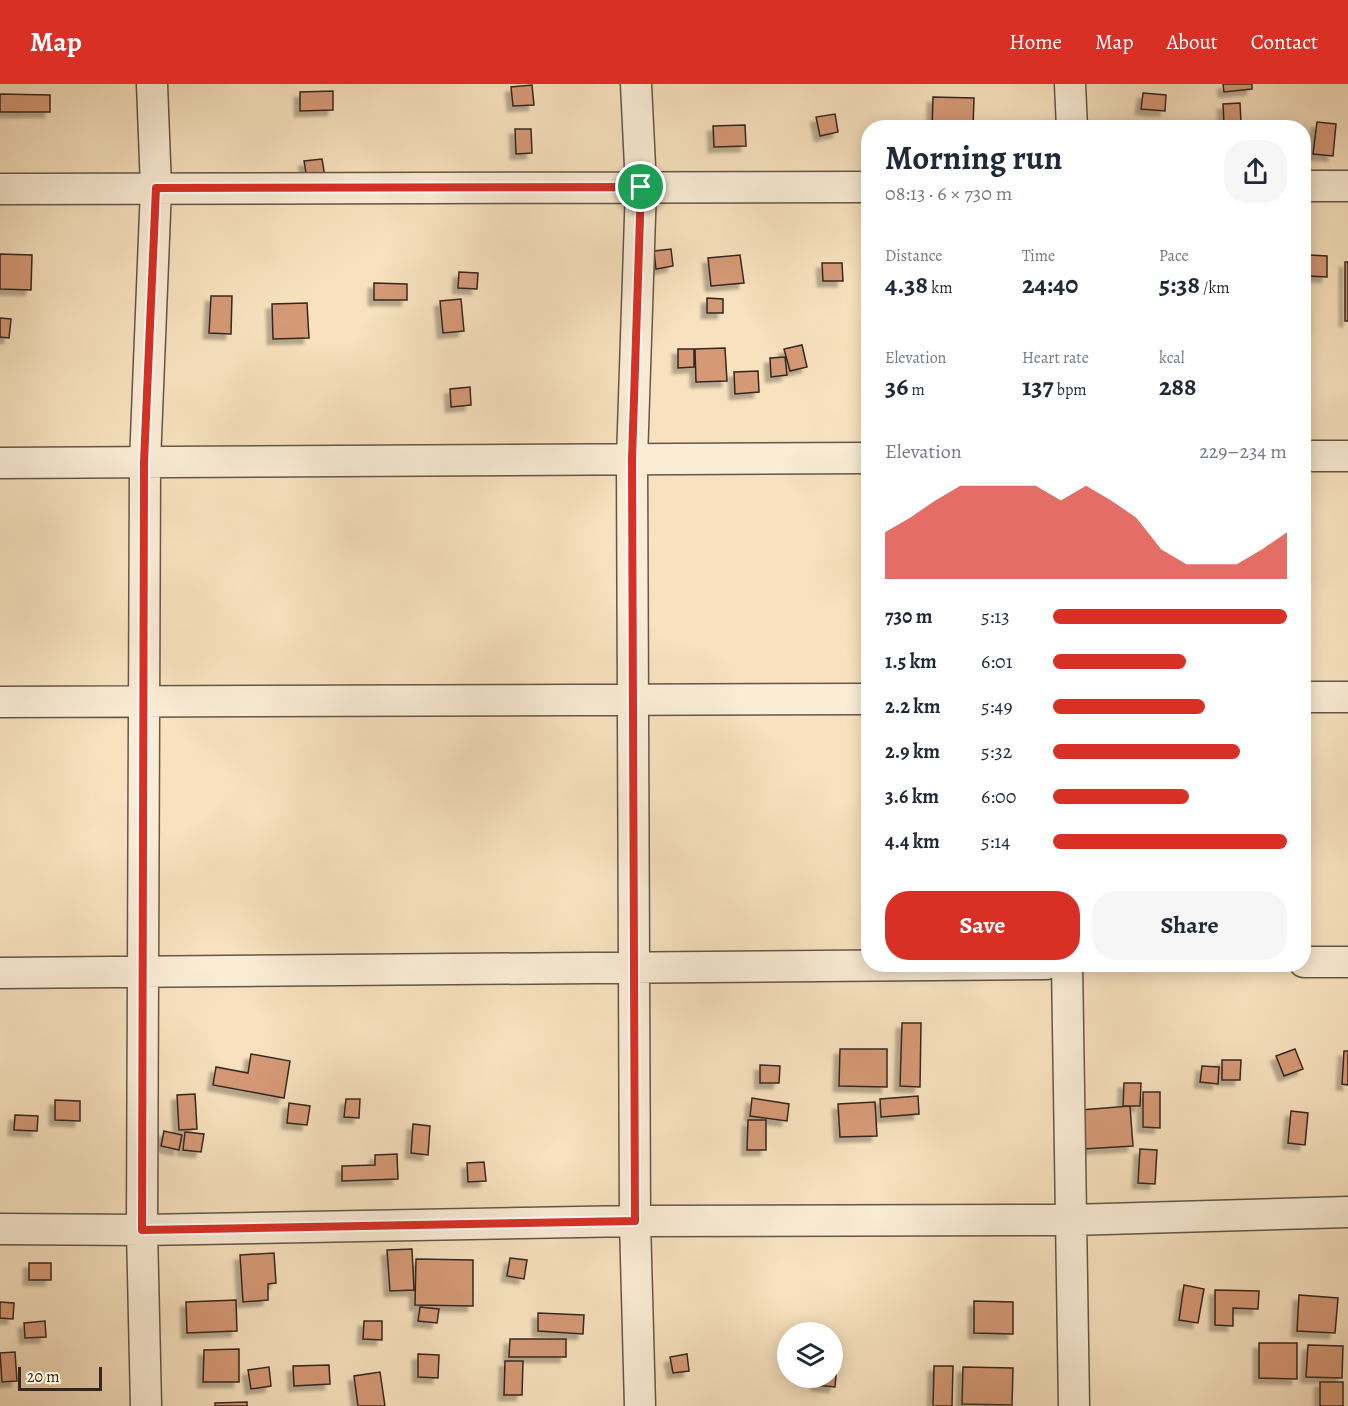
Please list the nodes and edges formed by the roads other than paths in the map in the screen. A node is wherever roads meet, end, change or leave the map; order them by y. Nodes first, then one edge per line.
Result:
1 (152, 84) edge
2 (636, 84) edge
3 (1070, 84) edge
4 (1072, 120) edge
5 (1311, 186) edge
6 (1348, 186) edge
7 (641, 187) junction
8 (861, 187) edge
9 (156, 188) junction
10 (0, 189) edge
11 (1311, 456) edge
12 (1348, 456) edge
13 (861, 458) edge
14 (632, 459) junction
15 (144, 462) junction
16 (0, 463) edge
17 (1311, 697) edge
18 (1348, 697) edge
19 (633, 699) junction
20 (861, 699) edge
21 (0, 702) edge
22 (144, 702) junction
23 (1348, 962) edge
24 (1311, 963) edge
25 (861, 966) edge
26 (634, 968) junction
27 (142, 972) junction
28 (1067, 972) edge
29 (0, 973) edge
30 (1348, 1212) edge
31 (1070, 1220) junction
32 (635, 1221) junction
33 (0, 1229) edge
34 (142, 1230) junction
35 (146, 1406) edge
36 (640, 1406) edge
37 (1074, 1406) edge

1 - 9 street
2 - 7 street
3 - 4 street
5 - 6 street
7 - 8 street
7 - 9 street
7 - 14 street
9 - 10 street
9 - 15 street
11 - 12 street
13 - 14 street
14 - 15 street
14 - 19 street
15 - 16 street
15 - 22 street
17 - 18 street
19 - 20 street
19 - 22 street
19 - 26 street
21 - 22 street
22 - 27 street
23 - 24 street
25 - 26 street
26 - 27 street
26 - 32 street
27 - 29 street
27 - 34 street
28 - 31 street
30 - 31 street
31 - 32 street
31 - 37 street
32 - 34 street
32 - 36 street
33 - 34 street
34 - 35 street

